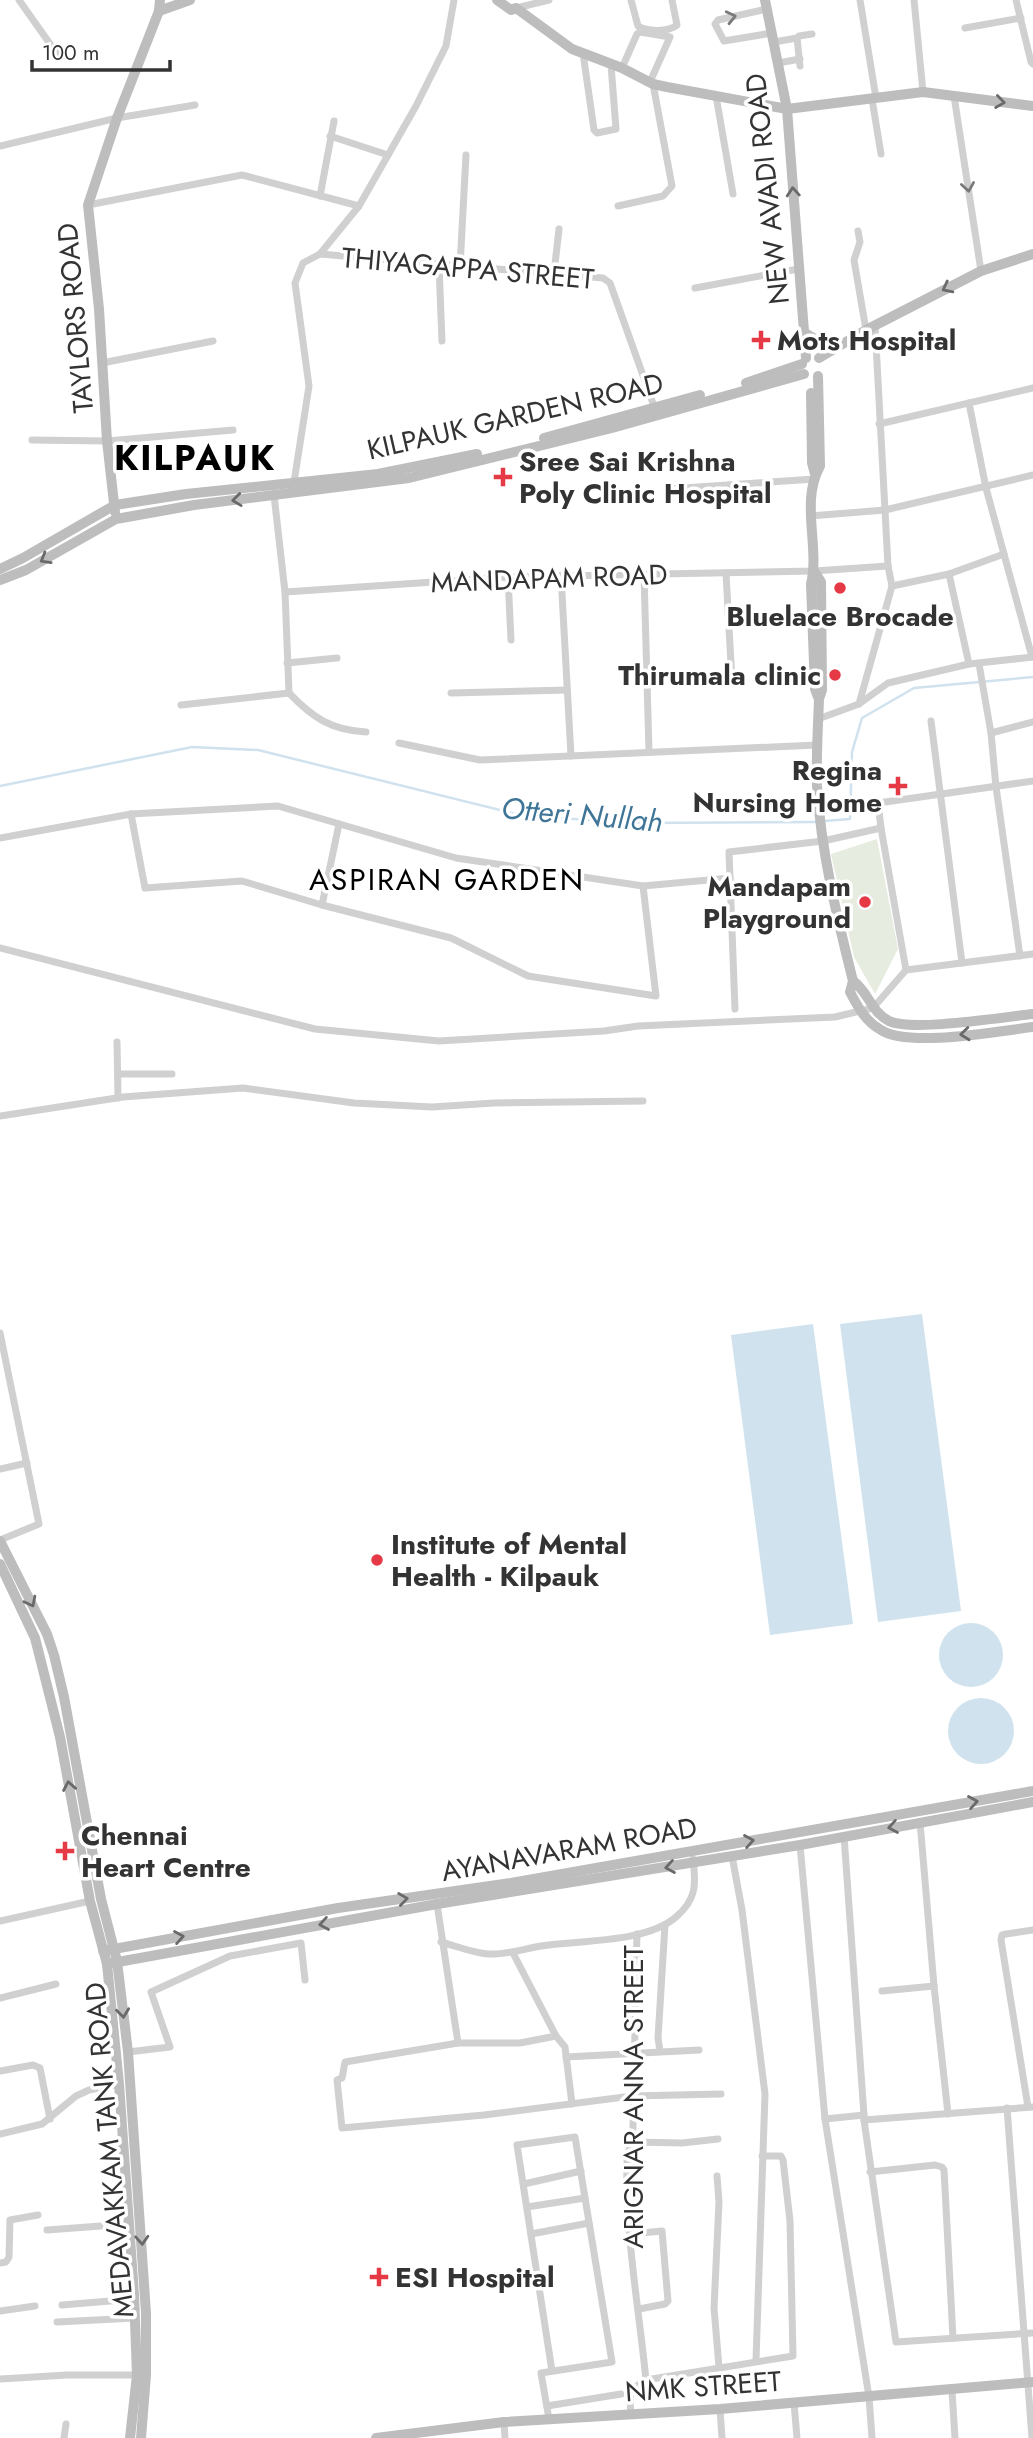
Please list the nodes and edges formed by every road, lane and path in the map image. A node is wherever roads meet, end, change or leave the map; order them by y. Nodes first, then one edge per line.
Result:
1 (19, 0) edge
2 (190, 0) edge
3 (454, 0) edge
4 (497, 0) edge
5 (549, 0) edge
6 (631, 0) edge
7 (672, 0) edge
8 (860, 0) edge
9 (914, 0) edge
10 (1016, 0) edge
11 (766, 4) edge
12 (159, 6) edge
13 (516, 8) junction
14 (1021, 18) junction
15 (965, 28) dead end
16 (812, 34) dead end
17 (773, 37) junction
18 (797, 38) junction
19 (1030, 43) edge
20 (583, 53) junction
21 (60, 58) dead end
22 (778, 63) junction
23 (1033, 64) edge
24 (616, 66) junction
25 (652, 83) junction
26 (922, 92) junction
27 (716, 96) junction
28 (954, 96) junction
29 (874, 99) junction
30 (195, 105) dead end
31 (1033, 106) edge
32 (787, 109) junction
33 (117, 118) junction
34 (334, 121) dead end
35 (330, 136) junction
36 (0, 146) edge
37 (881, 154) dead end
38 (388, 155) junction
39 (466, 155) dead end
40 (733, 194) dead end
41 (320, 196) junction
42 (88, 205) junction
43 (359, 206) junction
44 (618, 206) dead end
45 (559, 229) dead end
46 (858, 231) dead end
47 (320, 254) junction
48 (1033, 254) edge
49 (439, 265) junction
50 (460, 267) junction
51 (798, 269) junction
52 (981, 271) junction
53 (554, 273) junction
54 (695, 288) dead end
55 (870, 327) junction
56 (805, 333) junction
57 (213, 341) dead end
58 (442, 341) dead end
59 (837, 347) junction
60 (102, 363) junction
61 (811, 366) junction
62 (1033, 388) edge
63 (969, 403) junction
64 (656, 410) junction
65 (879, 424) junction
66 (233, 430) dead end
67 (33, 440) dead end
68 (107, 442) junction
69 (1033, 475) edge
70 (815, 476) junction
71 (294, 482) junction
72 (986, 488) junction
73 (668, 489) dead end
74 (274, 495) junction
75 (115, 505) junction
76 (885, 510) junction
77 (810, 516) junction
78 (116, 519) junction
79 (1003, 554) junction
80 (888, 566) junction
81 (0, 569) edge
82 (814, 571) junction
83 (726, 573) junction
84 (644, 574) junction
85 (949, 574) junction
86 (561, 576) junction
87 (508, 577) junction
88 (0, 580) edge
89 (892, 586) junction
90 (285, 592) junction
91 (511, 640) dead end
92 (1033, 657) edge
93 (337, 658) dead end
94 (287, 663) junction
95 (969, 664) junction
96 (980, 668) junction
97 (732, 682) dead end
98 (567, 690) junction
99 (289, 693) junction
100 (452, 693) dead end
101 (859, 704) junction
102 (181, 705) dead end
103 (818, 719) junction
104 (931, 721) dead end
105 (1033, 722) edge
106 (366, 732) dead end
107 (991, 733) junction
108 (398, 743) dead end
109 (817, 745) junction
110 (649, 752) junction
111 (571, 756) junction
112 (1033, 782) edge
113 (996, 787) junction
114 (939, 795) junction
115 (131, 814) junction
116 (339, 824) junction
117 (881, 828) junction
118 (0, 838) edge
119 (823, 841) junction
120 (730, 878) junction
121 (643, 886) junction
122 (322, 905) junction
123 (0, 948) edge
124 (1033, 954) edge
125 (1020, 956) junction
126 (962, 962) junction
127 (906, 970) junction
128 (853, 981) junction
129 (873, 1007) junction
130 (735, 1009) dead end
131 (860, 1010) junction
132 (1033, 1014) edge
133 (1033, 1027) edge
134 (117, 1042) dead end
135 (118, 1074) junction
136 (172, 1074) dead end
137 (118, 1098) junction
138 (643, 1101) dead end
139 (0, 1116) edge
140 (0, 1333) edge
141 (27, 1463) junction
142 (0, 1469) edge
143 (0, 1541) edge
144 (0, 1564) edge
145 (1033, 1791) edge
146 (1033, 1802) edge
147 (920, 1822) junction
148 (844, 1836) junction
149 (800, 1845) junction
150 (693, 1851) junction
151 (732, 1856) junction
152 (694, 1863) junction
153 (90, 1901) junction
154 (437, 1904) junction
155 (0, 1921) edge
156 (665, 1925) junction
157 (1033, 1930) edge
158 (637, 1934) junction
159 (441, 1942) junction
160 (107, 1950) junction
161 (513, 1953) junction
162 (112, 1962) junction
163 (305, 1980) dead end
164 (56, 1984) dead end
165 (934, 1986) junction
166 (0, 1989) edge
167 (882, 1992) dead end
168 (1, 1997) edge
169 (556, 2036) junction
170 (458, 2043) junction
171 (699, 2050) dead end
172 (660, 2051) junction
173 (128, 2052) junction
174 (636, 2053) junction
175 (566, 2057) junction
176 (0, 2071) edge
177 (119, 2084) junction
178 (721, 2094) dead end
179 (632, 2096) junction
180 (572, 2104) junction
181 (1030, 2107) edge
182 (1007, 2108) junction
183 (948, 2114) junction
184 (864, 2117) junction
185 (50, 2119) junction
186 (825, 2119) junction
187 (0, 2134) edge
188 (718, 2139) dead end
189 (632, 2142) junction
190 (762, 2157) junction
191 (581, 2171) junction
192 (870, 2172) junction
193 (717, 2176) dead end
194 (524, 2184) junction
195 (585, 2198) junction
196 (527, 2207) junction
197 (38, 2216) dead end
198 (589, 2223) junction
199 (128, 2224) junction
200 (47, 2230) dead end
201 (531, 2234) junction
202 (631, 2234) junction
203 (0, 2263) edge
204 (134, 2299) junction
205 (62, 2305) dead end
206 (35, 2306) dead end
207 (639, 2309) junction
208 (0, 2311) edge
209 (135, 2318) junction
210 (57, 2322) dead end
211 (1033, 2333) edge
212 (1024, 2334) junction
213 (953, 2338) junction
214 (755, 2360) junction
215 (719, 2367) junction
216 (552, 2371) junction
217 (137, 2375) junction
218 (0, 2379) edge
219 (646, 2380) junction
220 (1030, 2382) edge
221 (952, 2391) junction
222 (621, 2394) dead end
223 (869, 2397) junction
224 (794, 2403) junction
225 (547, 2406) junction
226 (720, 2409) junction
227 (631, 2414) junction
228 (549, 2419) junction
229 (503, 2422) junction
230 (66, 2424) dead end
231 (64, 2438) edge
232 (130, 2438) edge
233 (141, 2438) edge
234 (376, 2438) edge
235 (505, 2438) edge
236 (722, 2438) edge
237 (797, 2438) edge
238 (872, 2438) edge
239 (955, 2438) edge
240 (1032, 2438) edge

1 - 21 street
2 - 12 main road
3 - 38 street
4 - 13 main road
5 - 13 street
6 - 7 street
8 - 29 street
9 - 26 street
10 - 14 street
11 - 17 main road, NEW AVADI ROAD
17 -> 11 street
12 - 33 main road, TAYLORS ROAD
13 - 20 main road
14 - 15 street
14 - 19 street
16 - 18 street
17 - 18 street
17 - 22 main road, NEW AVADI ROAD
18 - 22 street
19 - 23 street
20 - 24 main road
20 - 24 street
22 - 32 main road, NEW AVADI ROAD
24 - 25 main road
24 - 25 street
25 - 27 main road
25 - 44 street
26 - 28 main road
26 - 29 main road
27 - 32 main road
27 - 40 street
28 -> 31 main road
28 -> 52 street
29 - 32 main road
29 - 37 street
30 - 33 street
51 -> 32 main road, NEW AVADI ROAD
33 - 36 street
33 - 42 main road, TAYLORS ROAD
34 - 35 street
35 - 38 street
35 - 41 street
38 - 43 street
39 - 50 street
41 - 42 street
41 - 43 street
42 - 60 main road, TAYLORS ROAD
43 - 47 street
45 - 53 street
46 - 55 street
47 - 49 street, THIYAGAPPA STREET
47 - 71 street
48 - 52 main road, KILPAUK GARDEN ROAD
49 - 50 street, THIYAGAPPA STREET
49 - 58 street
50 - 53 street, THIYAGAPPA STREET
51 - 54 street
51 - 56 main road, NEW AVADI ROAD
52 -> 55 main road, KILPAUK GARDEN ROAD
53 - 64 street, THIYAGAPPA STREET
55 - 59 main road, KILPAUK GARDEN ROAD
55 - 65 street
56 - 59 main road
56 - 61 main road, NEW AVADI ROAD
57 - 60 street
59 - 61 main road, KILPAUK GARDEN ROAD
60 - 68 main road, TAYLORS ROAD
61 - 64 main road, KILPAUK GARDEN ROAD
61 - 70 main road, NEW AVADI ROAD
62 - 63 street
63 - 65 street
63 - 72 street
64 - 71 main road, KILPAUK GARDEN ROAD
64 - 74 main road, KILPAUK GARDEN ROAD
65 - 76 street
66 - 68 street
67 - 68 street
68 - 75 main road, TAYLORS ROAD
69 - 72 street
70 - 73 street
70 - 77 main road, NEW AVADI ROAD
71 - 75 main road, KILPAUK GARDEN ROAD
72 - 76 street
72 - 79 street
74 -> 78 main road, KILPAUK GARDEN ROAD
74 - 90 street
75 - 78 main road, TAYLORS ROAD
75 - 81 main road, KILPAUK GARDEN ROAD
76 - 77 street
76 - 80 street
77 - 82 main road, NEW AVADI ROAD
78 -> 88 main road, KILPAUK GARDEN ROAD
79 - 85 street
79 - 92 street
80 - 82 street, MANDAPAM ROAD
80 - 89 street
82 - 83 street, MANDAPAM ROAD
82 - 103 main road, NEW AVADI ROAD
83 - 84 street, MANDAPAM ROAD
83 - 97 street
84 - 86 street, MANDAPAM ROAD
84 - 110 street
85 - 89 street
85 - 95 street
86 - 87 street, MANDAPAM ROAD
86 - 98 street
87 - 90 street, MANDAPAM ROAD
87 - 91 street
89 - 101 street
90 - 94 street
92 - 96 street
93 - 94 street
94 - 99 street
95 - 96 street
95 - 101 street
96 - 107 street
98 - 100 street
98 - 111 street
99 - 102 street
99 - 106 street
101 - 103 street
103 - 109 main road, NEW AVADI ROAD
104 - 114 street
105 - 107 street
107 - 113 street
108 - 111 street
109 - 110 street
109 - 119 main road, NEW AVADI ROAD
110 - 111 street
112 - 113 street
113 - 114 street
113 - 125 street
114 - 117 street
114 - 126 street
115 - 116 street
115 - 118 street
115 - 122 street
116 - 121 street
116 - 122 street
117 - 119 street
117 - 127 street
119 - 120 street
119 - 128 main road
120 - 121 street
120 - 130 street
121 - 122 street
123 - 131 street
124 - 125 street
125 - 126 street
126 - 127 street
127 - 129 street
128 - 129 main road
128 - 131 main road
129 - 131 street
129 - 132 main road
133 -> 131 main road
134 - 135 street
135 - 136 street
135 - 137 street
137 - 138 street
137 - 139 street
140 - 141 street
141 - 142 street
141 - 143 street
143 -> 160 main road, MEDAVAKKAM TANK ROAD
153 -> 144 main road, MEDAVAKKAM TANK ROAD
150 -> 145 main road, AYANAVARAM ROAD
146 - 147 main road, AYANAVARAM ROAD
147 -> 148 main road, AYANAVARAM ROAD
147 - 165 street
148 - 149 main road, AYANAVARAM ROAD
148 - 184 street
149 - 151 main road, AYANAVARAM ROAD
149 - 186 street
150 - 152 street
160 -> 150 main road, AYANAVARAM ROAD
151 - 152 main road, AYANAVARAM ROAD
151 - 190 street
152 -> 154 main road, AYANAVARAM ROAD
152 - 156 street
153 - 155 street
153 - 160 main road, MEDAVAKKAM TANK ROAD
154 - 159 street
154 -> 162 main road, AYANAVARAM ROAD
156 - 158 street
156 - 172 street
157 - 181 street
158 - 161 street, ARIGNAR ANNA STREET
158 - 174 street, ARIGNAR ANNA STREET
159 - 161 street, ARIGNAR ANNA STREET
159 - 170 street
160 - 162 main road, MEDAVAKKAM TANK ROAD
161 - 169 street
162 -> 173 main road, MEDAVAKKAM TANK ROAD
162 - 177 main road, MEDAVAKKAM TANK ROAD
163 - 173 street
164 - 168 street
165 - 167 street
165 - 183 street
166 - 168 street
169 - 170 street
169 - 175 street
170 - 180 street
171 - 172 street
172 - 174 street
173 -> 233 main road, MEDAVAKKAM TANK ROAD
174 - 175 street
174 - 179 street, ARIGNAR ANNA STREET
175 - 180 street
176 - 185 street
177 - 185 street
177 - 199 main road, MEDAVAKKAM TANK ROAD
178 - 179 street
179 - 180 street
179 - 189 street, ARIGNAR ANNA STREET
181 - 182 street
182 - 183 street
182 - 212 street
183 - 184 street
184 - 186 street
184 - 192 street
185 - 187 street
186 - 223 street
188 - 189 street
189 - 202 street, ARIGNAR ANNA STREET
190 - 214 street
190 - 214 street
191 - 194 street
191 - 194 street
191 - 195 street
192 - 213 street
192 - 213 street
193 - 215 street
194 - 196 street
195 - 196 street
195 - 198 street
196 - 201 street
197 - 203 street
198 - 201 street
198 - 216 street
199 - 200 street
199 - 204 main road, MEDAVAKKAM TANK ROAD
201 - 216 street
202 - 207 street, ARIGNAR ANNA STREET
202 - 207 street
204 - 205 street
204 - 209 main road, MEDAVAKKAM TANK ROAD
206 - 208 street
207 - 219 street, ARIGNAR ANNA STREET
209 - 210 street
209 - 217 main road, MEDAVAKKAM TANK ROAD
211 - 212 street
212 - 213 street
212 - 220 street
214 - 215 street
215 - 219 street
216 - 225 street
217 - 218 street
217 - 232 main road, MEDAVAKKAM TANK ROAD
219 - 227 street
220 - 221 main road, NMK STREET
220 - 240 street
221 - 223 main road, NMK STREET
221 - 239 street
222 - 225 street
223 - 224 main road, NMK STREET
223 - 238 street
224 - 226 main road, NMK STREET
224 - 237 street
225 - 228 street
226 - 227 main road, NMK STREET
226 - 236 street
227 - 228 main road, NMK STREET
228 - 229 main road, NMK STREET
229 - 234 main road, NMK STREET
229 - 235 street
230 - 231 street

